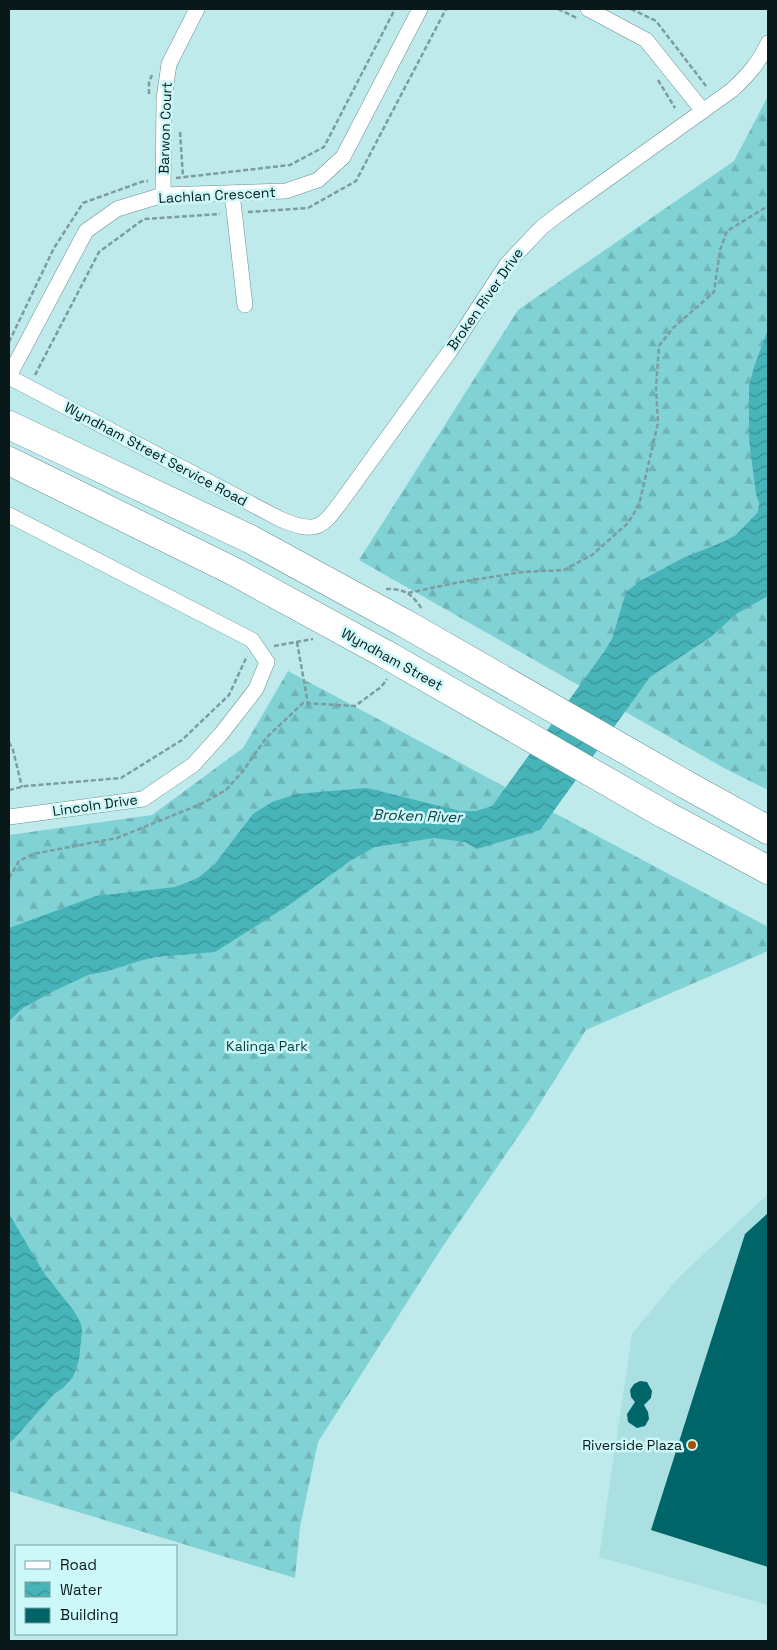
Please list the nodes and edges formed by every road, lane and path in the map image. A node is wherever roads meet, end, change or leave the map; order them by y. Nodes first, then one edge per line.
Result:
1 (197, 9) edge
2 (396, 9) edge
3 (420, 9) edge
4 (558, 9) edge
5 (630, 9) edge
6 (586, 15) edge
7 (768, 43) edge
8 (654, 74) dead end
9 (706, 86) dead end
10 (675, 108) dead end
11 (703, 111) junction
12 (179, 123) dead end
13 (183, 177) junction
14 (163, 179) junction
15 (232, 193) junction
16 (163, 195) junction
17 (768, 206) edge
18 (245, 304) dead end
19 (9, 342) edge
20 (9, 378) edge
21 (9, 391) edge
22 (9, 424) edge
23 (9, 461) edge
24 (9, 515) edge
25 (304, 528) joint
26 (380, 589) dead end
27 (408, 593) junction
28 (415, 618) junction
29 (317, 638) dead end
30 (297, 642) junction
31 (254, 648) junction
32 (389, 664) junction
33 (308, 704) junction
34 (9, 742) edge
35 (22, 787) junction
36 (9, 790) edge
37 (9, 817) edge
38 (768, 830) edge
39 (768, 870) edge
40 (9, 878) edge

1 - 14 street, Barwon Court
2 - 13 path
3 - 15 street, Lachlan Crescent
4 - 6 path
5 - 9 path
6 - 11 street
7 - 11 street, Broken River Drive
8 - 10 path
11 - 25 street, Broken River Drive
12 - 13 path
13 - 14 path
14 - 16 street, Barwon Court
14 - 19 path
15 - 16 street, Lachlan Crescent
15 - 18 street
16 - 20 street, Lachlan Crescent
17 - 27 path
20 - 21 street, Lachlan Crescent
20 - 25 street, Wyndham Street Service Road
22 - 28 highway
23 - 32 highway, Wyndham Street
24 - 31 street
26 - 27 path
27 - 28 path
28 - 38 highway, bridge
29 - 30 path
30 - 31 path
30 - 33 path
31 - 35 path
31 - 37 street, Lincoln Drive
32 - 33 path
32 - 39 highway, Wyndham Street, bridge
33 - 40 path
34 - 35 path
35 - 36 path

